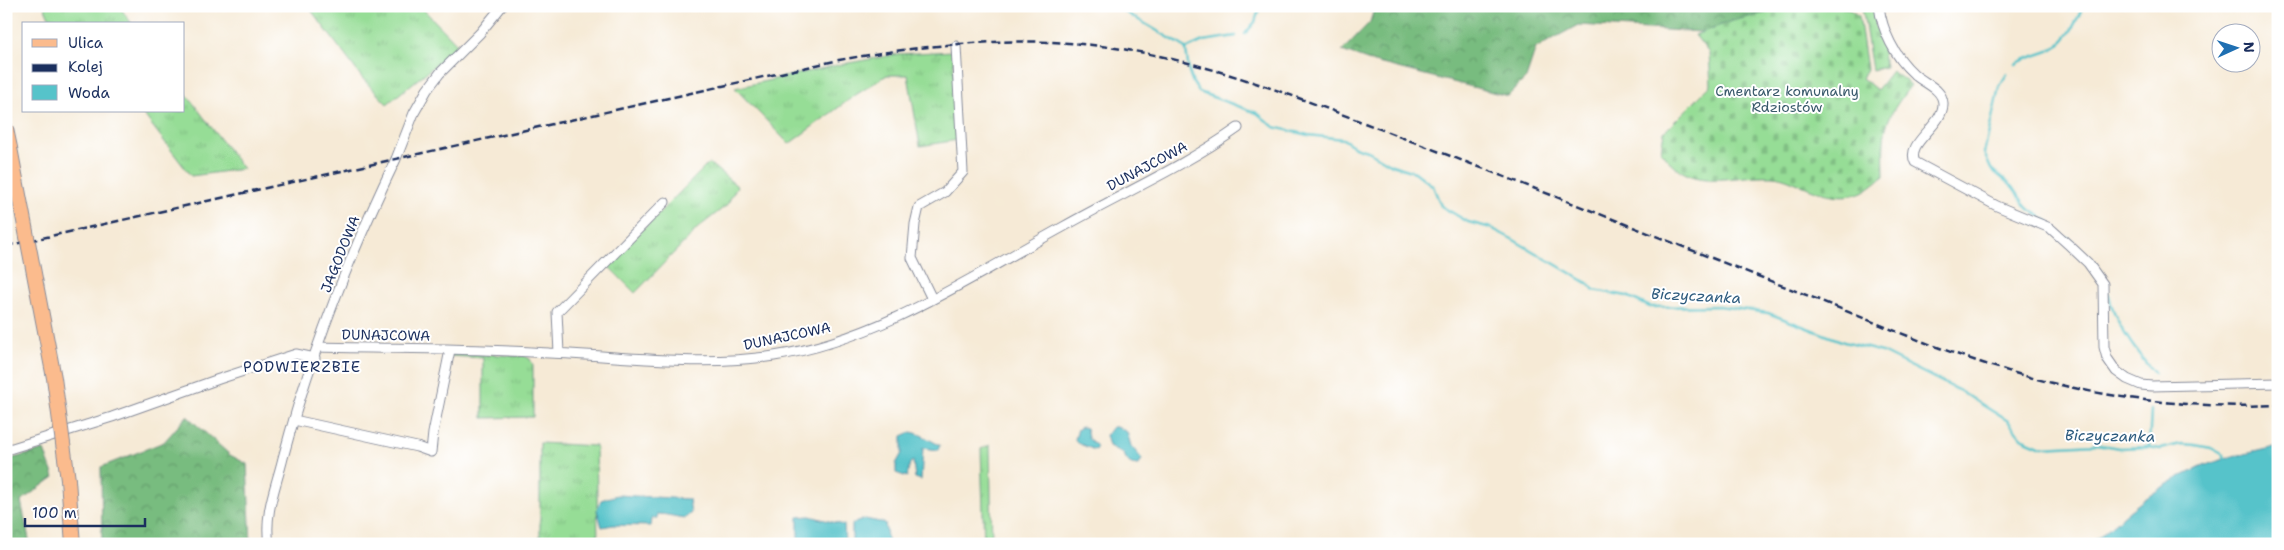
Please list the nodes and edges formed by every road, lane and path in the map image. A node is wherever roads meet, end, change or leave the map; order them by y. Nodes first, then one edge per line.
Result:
1 (502, 6) edge
2 (1879, 6) edge
3 (956, 46) dead end
4 (1238, 128) dead end
5 (6, 129) edge
6 (665, 202) dead end
7 (932, 299) junction
8 (318, 347) junction
9 (450, 350) junction
10 (559, 353) junction
11 (315, 358) junction
12 (2278, 383) edge
13 (294, 420) junction
14 (6, 450) edge
15 (73, 544) edge
16 (269, 544) edge

1 - 8 street, JAGODOWA
2 - 12 street
3 - 7 street
4 - 7 street, DUNAJCOWA
5 - 15 main road, bridge
6 - 10 street
7 - 10 street, DUNAJCOWA
8 - 9 street, DUNAJCOWA
8 - 11 street, JAGODOWA
9 - 10 street, DUNAJCOWA
9 - 13 street
11 - 13 street, JAGODOWA
11 - 14 street
13 - 16 street, JAGODOWA

